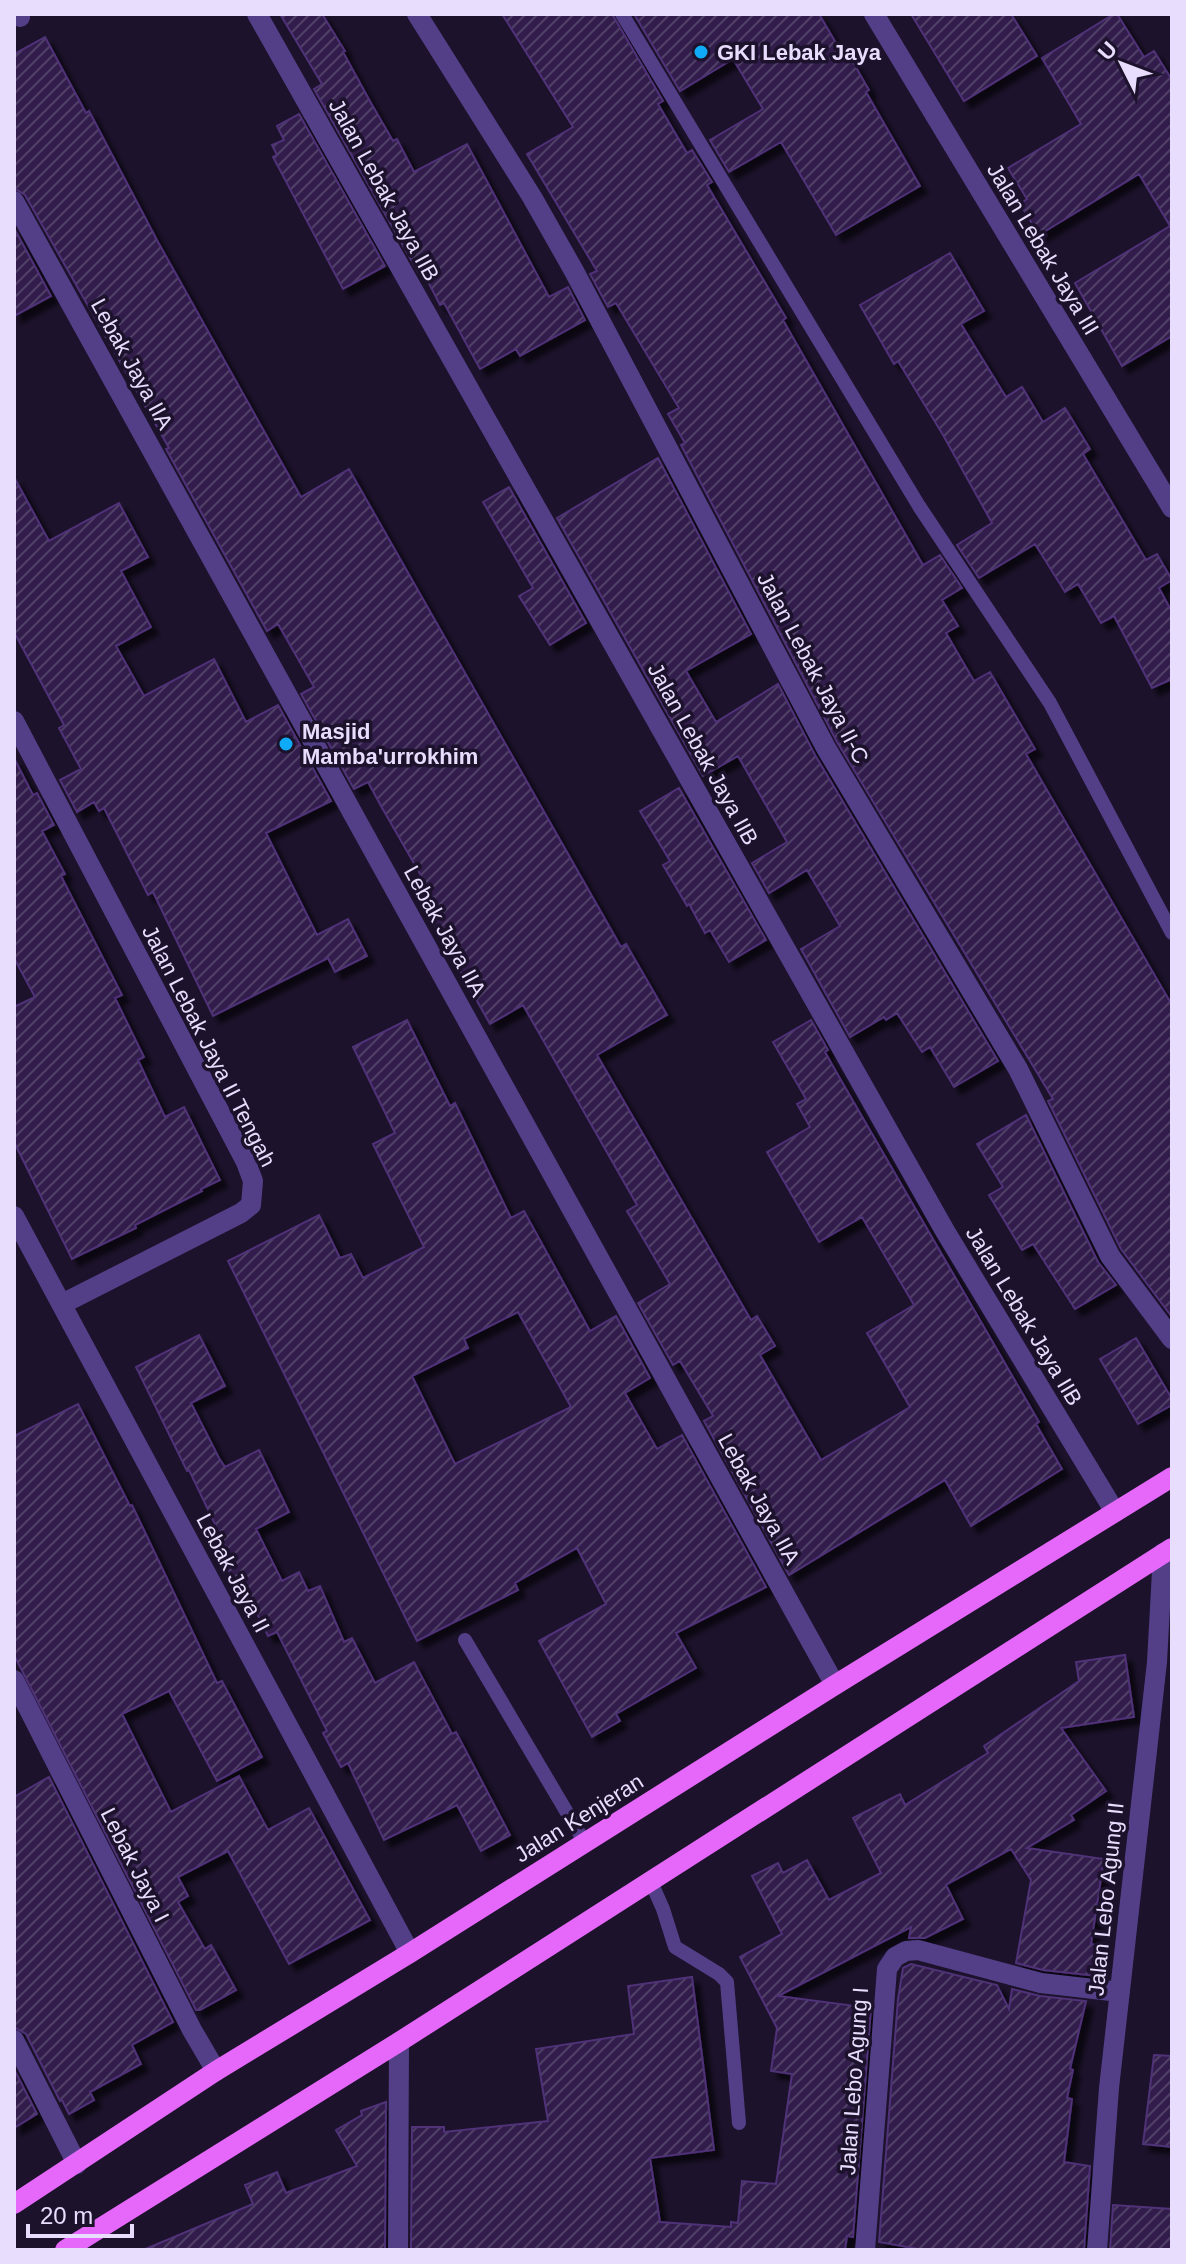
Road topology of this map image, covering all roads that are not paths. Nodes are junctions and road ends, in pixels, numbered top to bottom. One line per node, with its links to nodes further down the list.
1 (257, 14): 13 (street, Jalan Lebak Jaya IIB)
2 (417, 14): 11 (street, Jalan Lebak Jaya II-C)
3 (622, 14): 8 (lane)
4 (874, 14): 6 (street, Jalan Lebak Jaya III)
5 (14, 201): 18 (street, Lebak Jaya IIA)
6 (1172, 508)
7 (14, 721): 10 (street, Jalan Lebak Jaya II Tengah)
8 (1172, 933)
9 (14, 1216): 10 (street, Lebak Jaya II)
10 (62, 1304): 21 (street, Lebak Jaya II)
11 (1172, 1339)
12 (1172, 1477): 13 (main road, Jalan Kenjeran)
13 (1115, 1512): 18 (main road, Jalan Kenjeran)
14 (1168, 1551): 16 (street, Jalan Lebo Agung II); 20 (main road)
15 (465, 1640): 19 (lane)
16 (1164, 1662): 22 (street, Jalan Lebo Agung II)
17 (14, 1680): 25 (street, Lebak Jaya I)
18 (835, 1685): 19 (main road, Jalan Kenjeran)
19 (585, 1843): 21 (main road, Jalan Kenjeran)
20 (651, 1882): 24 (main road); 26 (lane)
21 (410, 1953): 25 (main road, Jalan Kenjeran)
22 (1120, 1992): 31 (street, Jalan Lebo Agung I); 32 (street, Jalan Lebo Agung II)
23 (14, 2040): 27 (street)
24 (399, 2042): 29 (main road); 30 (street)
25 (216, 2071): 27 (main road, Jalan Kenjeran)
26 (739, 2123)
27 (77, 2164): 28 (main road, Jalan Kenjeran)
28 (14, 2204)
29 (65, 2250)
30 (398, 2250)
31 (865, 2250)
32 (1097, 2250)

